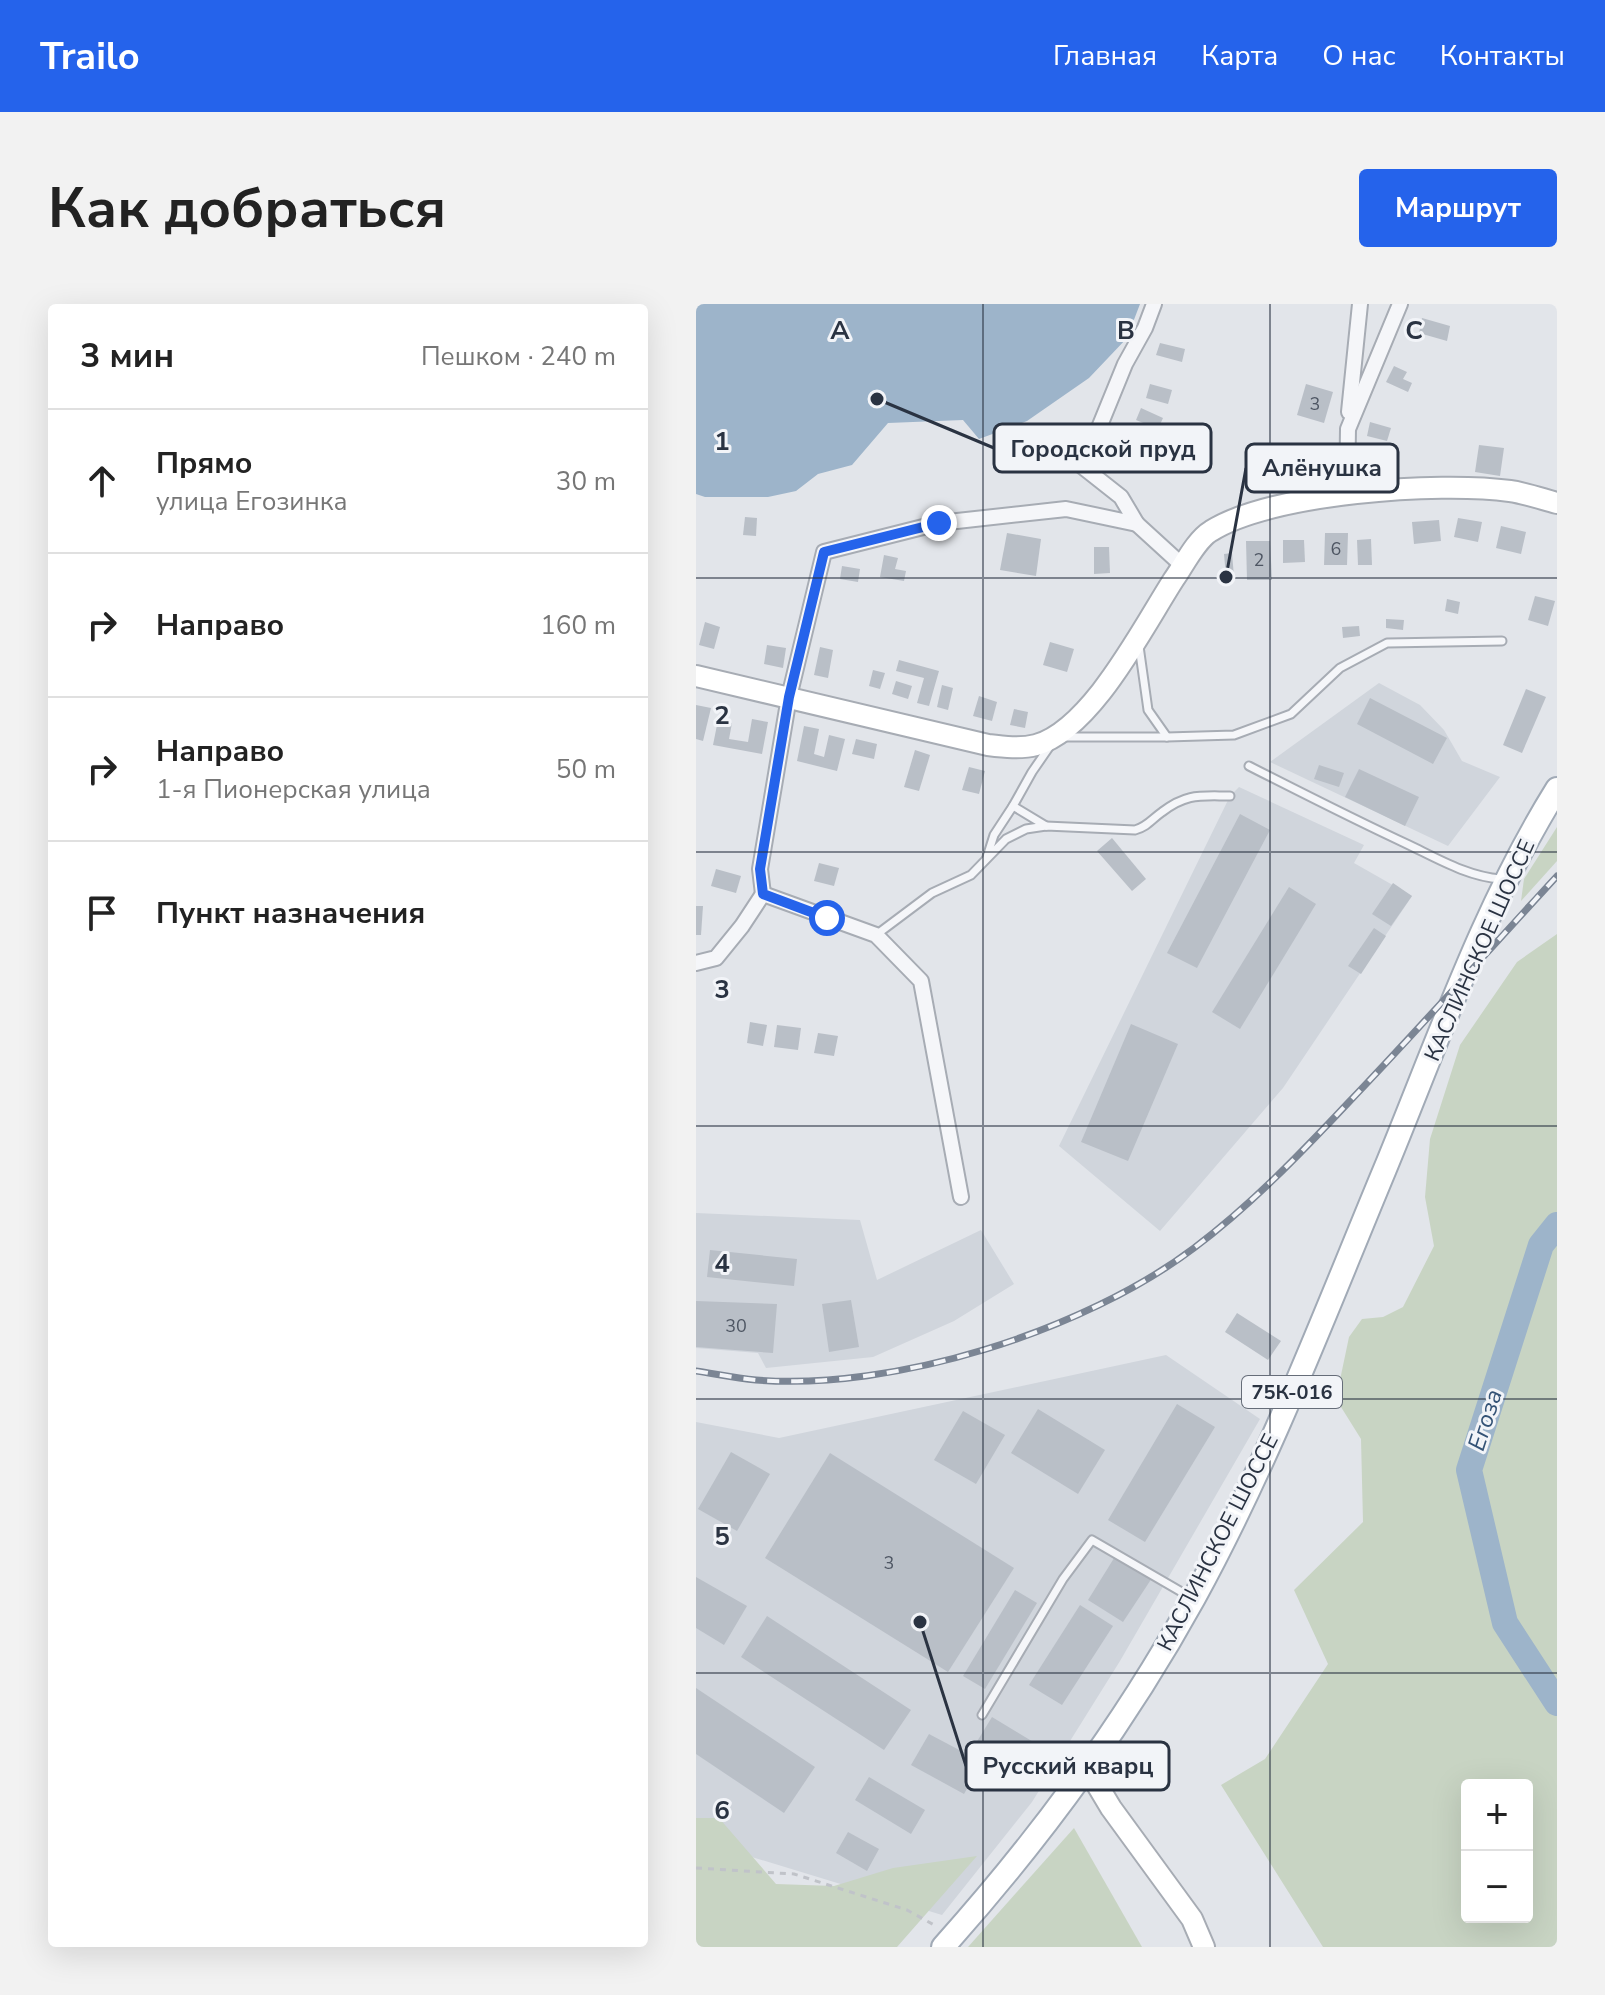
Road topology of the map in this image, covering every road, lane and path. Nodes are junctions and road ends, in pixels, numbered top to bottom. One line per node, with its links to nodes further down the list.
1 (1154, 304): 7 (street)
2 (1360, 304): 4 (street)
3 (1400, 304): 4 (street)
4 (1348, 429): 5 (street)
5 (1347, 494): 6 (street); 8 (street)
6 (1557, 503)
7 (1137, 524): 8 (street); 12 (street)
8 (1183, 566): 9 (street)
9 (1138, 635): 13 (street); 14 (lane)
10 (1502, 641): 14 (lane)
11 (696, 676): 12 (street)
12 (789, 697): 13 (street); 22 (street)
13 (1057, 736): 14 (lane); 18 (lane)
14 (1167, 737)
15 (1249, 766): 21 (lane)
16 (1557, 789): 21 (main road, КАСЛИНСКОЕ ШОССЕ / 75К-016)
17 (1230, 796): 19 (lane)
18 (1013, 806): 19 (lane); 20 (lane)
19 (1046, 826): 20 (lane)
20 (987, 859): 23 (lane)
21 (1505, 879): 26 (main road, КАСЛИНСКОЕ ШОССЕ / 75К-016)
22 (763, 894): 23 (street); 24 (street)
23 (876, 935): 25 (street)
24 (696, 963)
25 (961, 1197)
26 (1193, 1599): 27 (lane); 28 (main road, КАСЛИНСКОЕ ШОССЕ / 75К-016)
27 (982, 1715)
28 (1087, 1768): 30 (main road, КАСЛИНСКОЕ ШОССЕ / 75К-016); 31 (street)
29 (696, 1868): 30 (path)
30 (948, 1941)
31 (1204, 1947)

